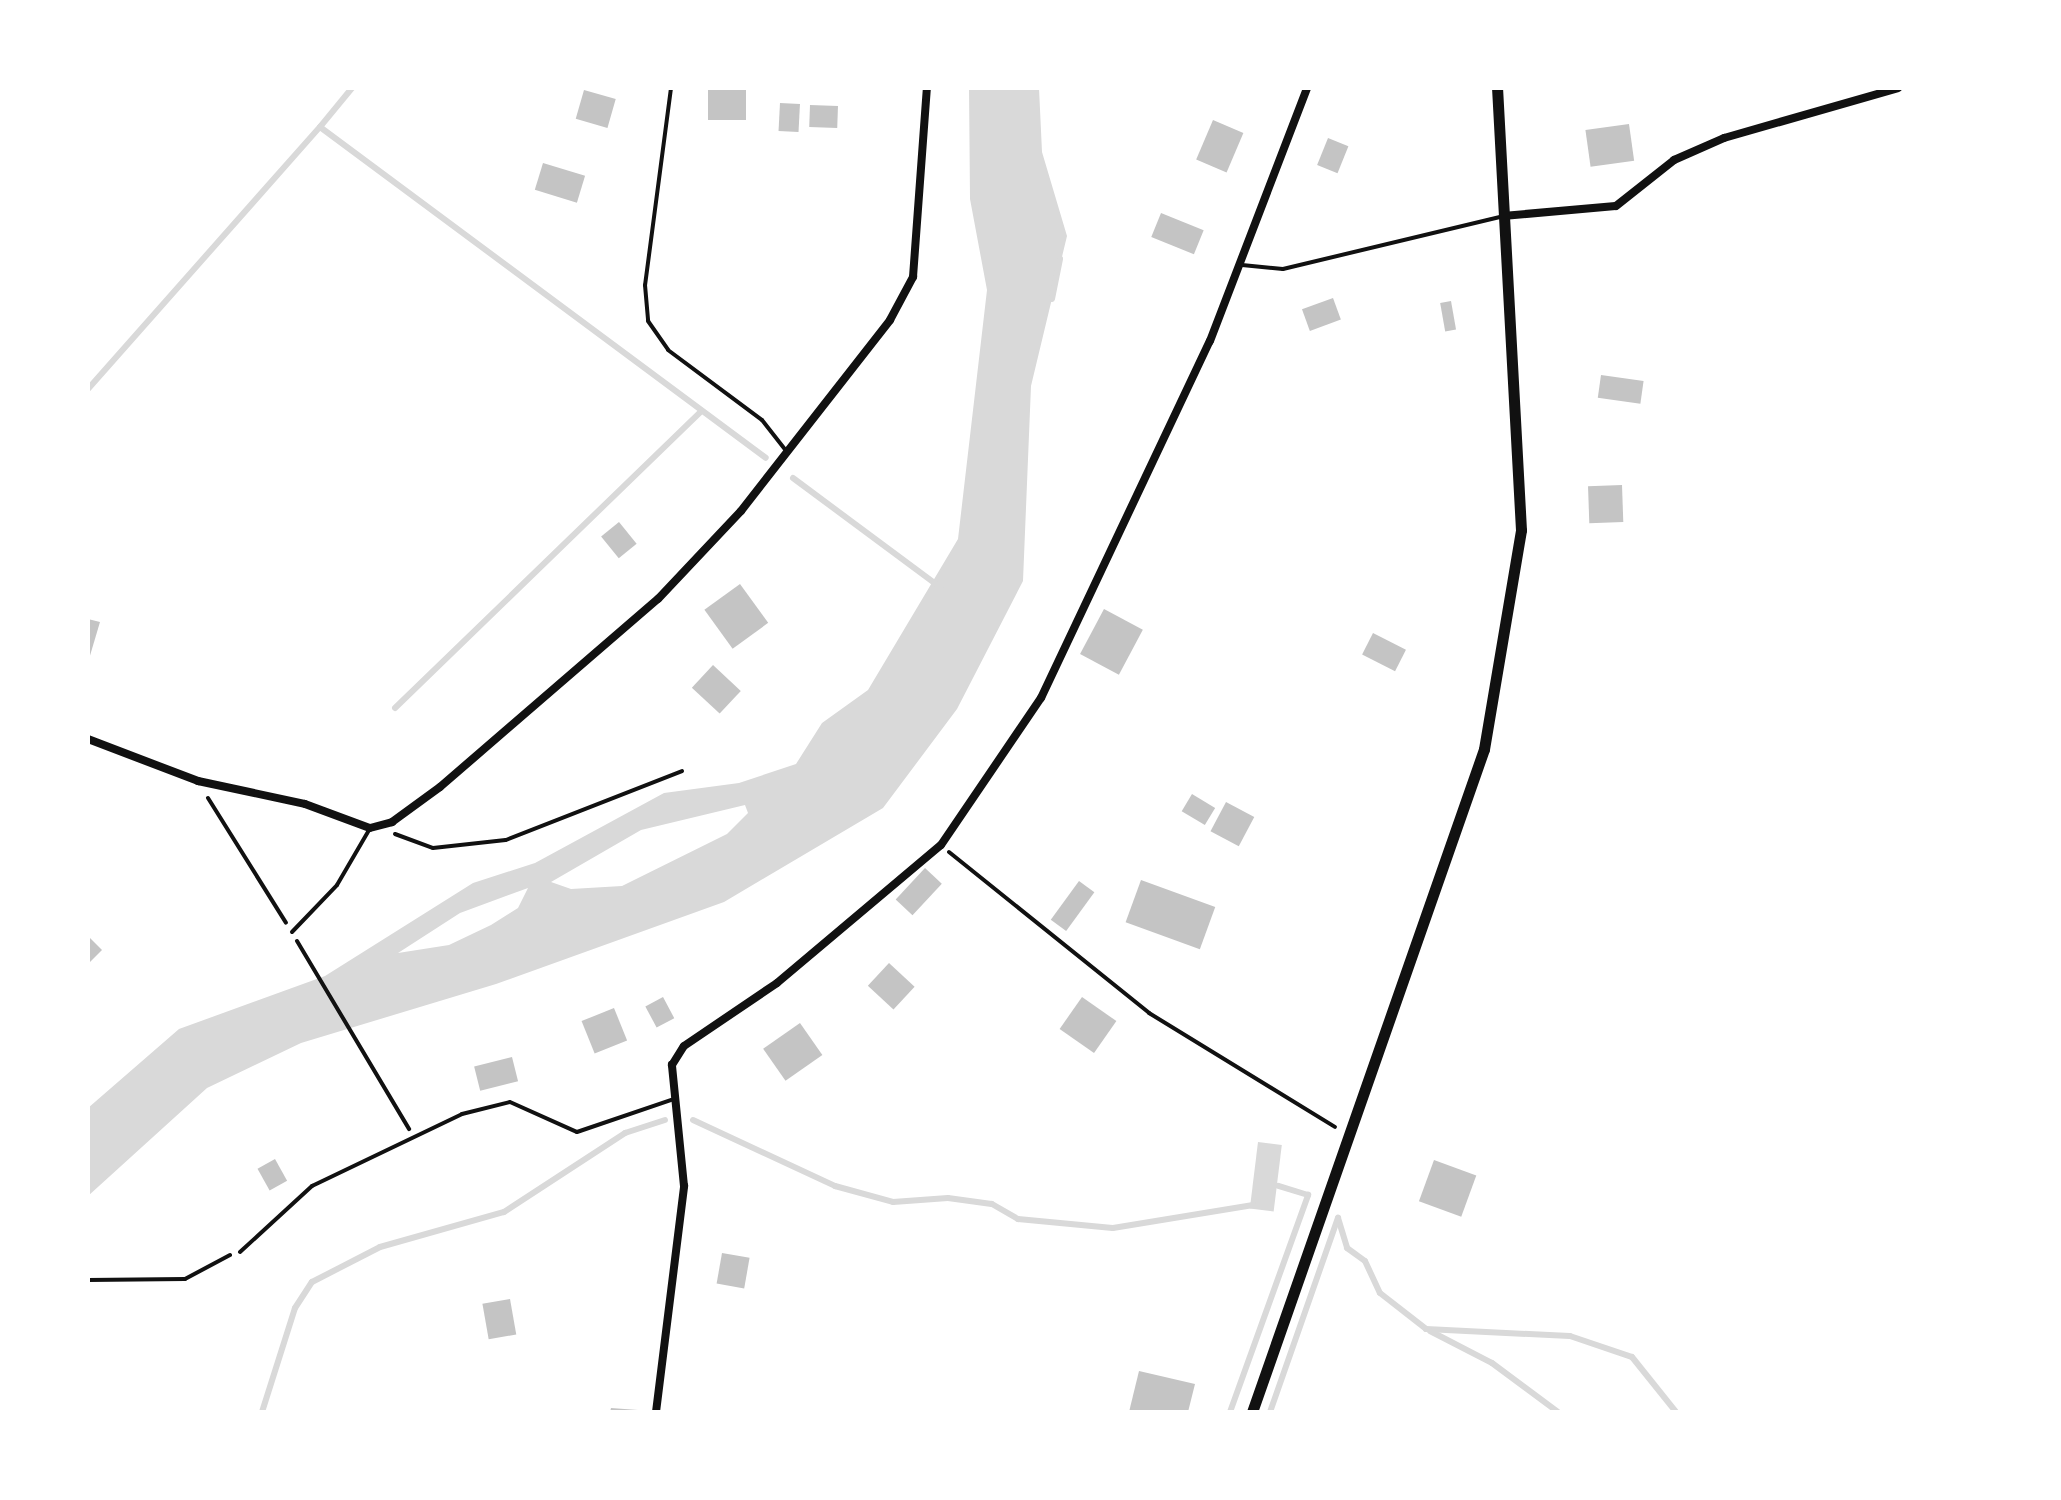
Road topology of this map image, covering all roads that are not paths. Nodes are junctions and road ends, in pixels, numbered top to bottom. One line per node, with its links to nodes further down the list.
1 (671, 88): 8 (lane)
2 (927, 88): 8 (street)
3 (1307, 88): 7 (street)
4 (1497, 88): 6 (street)
5 (1898, 88): 6 (street)
6 (1503, 216): 7 (lane); 15 (street)
7 (1242, 265): 12 (street)
8 (788, 454): 10 (street)
9 (88, 739): 10 (street)
10 (370, 828): 11 (lane)
11 (292, 932)
12 (674, 1099): 13 (lane); 14 (street)
13 (240, 1252)
14 (656, 1412)
15 (1252, 1412)

